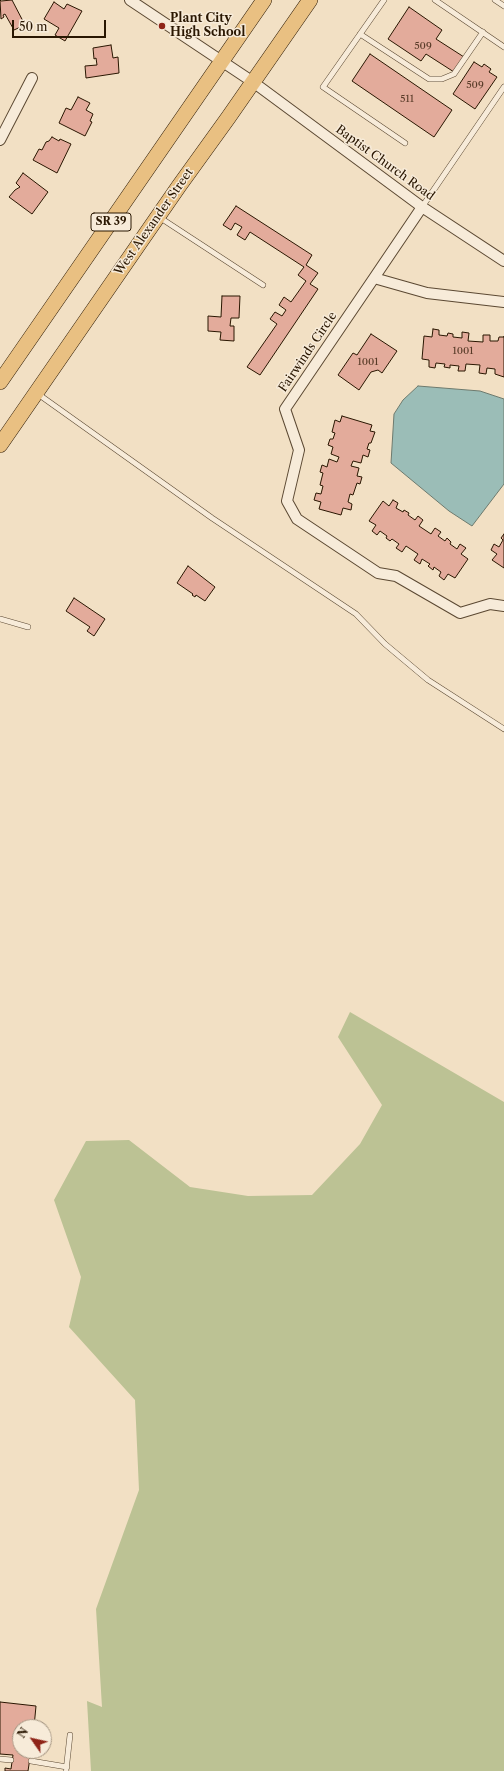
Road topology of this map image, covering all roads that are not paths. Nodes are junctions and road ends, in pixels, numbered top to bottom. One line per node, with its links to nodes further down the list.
1 (130, 0): 11 (street, Baptist Church Road)
2 (264, 0): 11 (main road, SR 39)
3 (310, 0): 13 (main road, West Alexander Street / SR 39)
4 (384, 0): 9 (lane)
5 (435, 0): 8 (lane)
6 (495, 0): 7 (lane)
7 (504, 6)
8 (483, 32): 9 (lane); 10 (lane)
9 (360, 34): 16 (lane)
10 (504, 47)
11 (222, 61): 13 (street, Baptist Church Road); 23 (main road, SR 39)
12 (32, 78): 15 (street)
13 (253, 82): 17 (street, Baptist Church Road); 18 (main road, West Alexander Street / SR 39)
14 (504, 87): 17 (lane)
15 (0, 140)
16 (405, 143)
17 (422, 207): 19 (street, Baptist Church Road); 20 (street, Fairwinds Circle)
18 (158, 216): 21 (lane); 24 (main road, West Alexander Street / SR 39)
19 (504, 261)
20 (374, 278): 22 (street); 26 (street, Fairwinds Circle)
21 (263, 285)
22 (504, 302)
23 (0, 382)
24 (37, 394): 25 (main road, West Alexander Street / SR 39); 29 (lane)
25 (0, 445)
26 (504, 606)
27 (0, 619): 28 (lane)
28 (28, 627)
29 (504, 729)
30 (70, 1735): 34 (lane)
31 (0, 1759): 32 (lane)
32 (11, 1760)
33 (31, 1761): 34 (lane)
34 (67, 1769)

